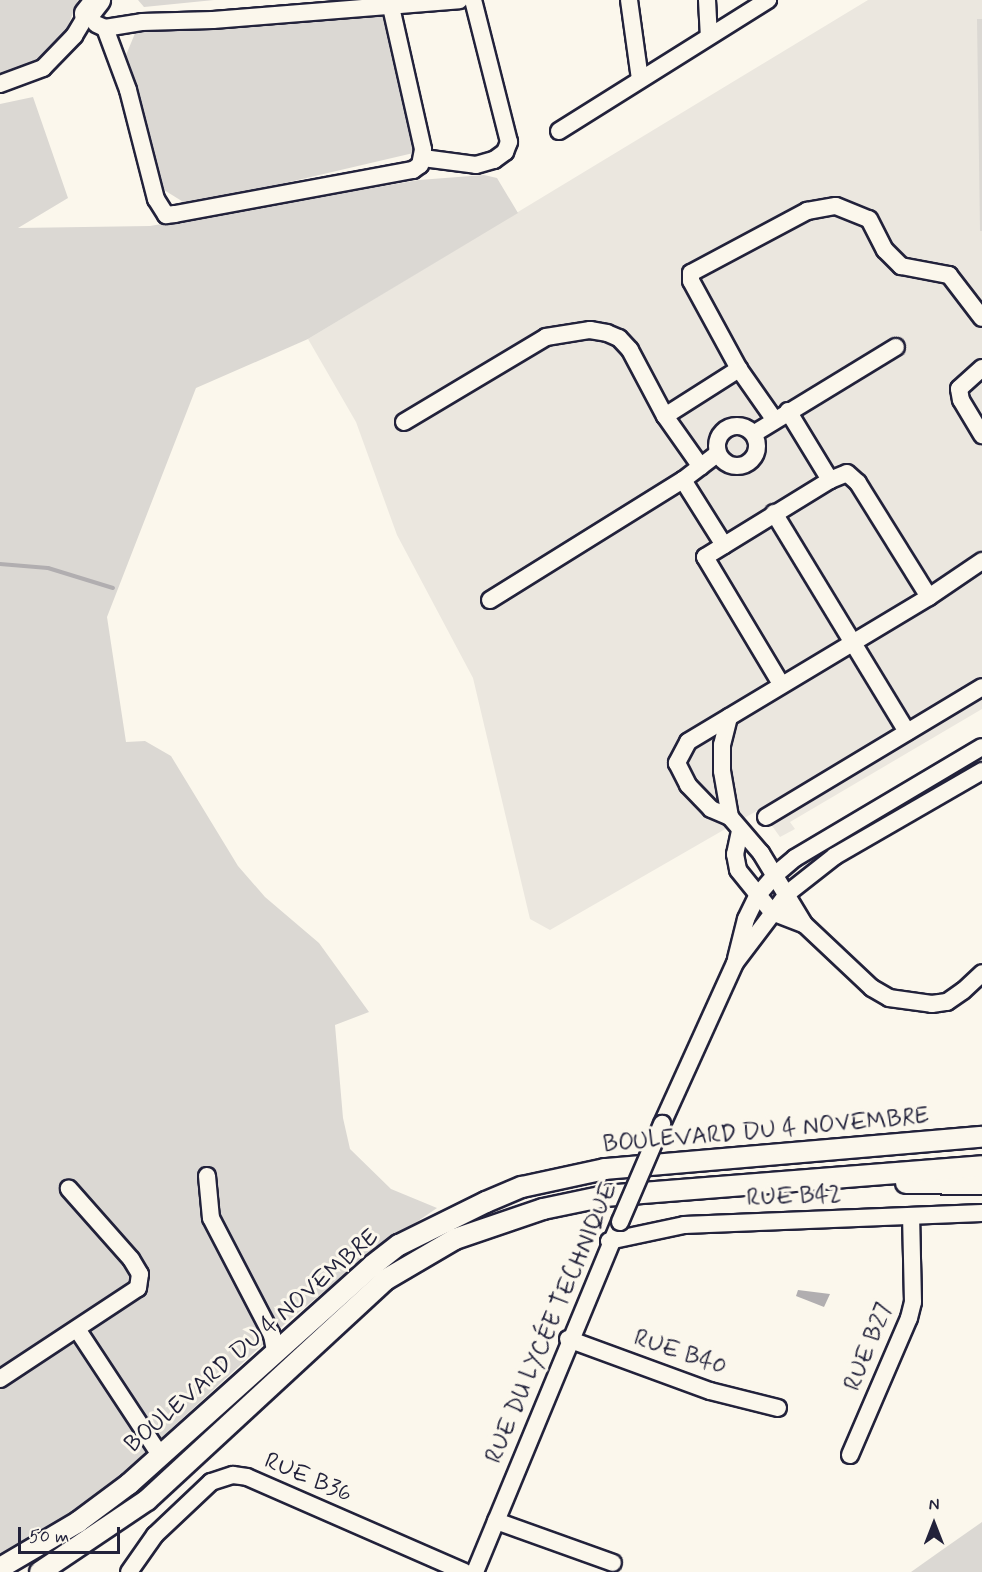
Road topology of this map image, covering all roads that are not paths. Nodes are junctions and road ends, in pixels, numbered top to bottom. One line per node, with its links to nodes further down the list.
1 (459, 0): 6 (street)
2 (473, 0): 13 (street)
3 (629, 0): 10 (street)
4 (707, 0): 9 (street)
5 (768, 0): 9 (street)
6 (435, 2): 7 (street)
7 (391, 8): 8 (street); 13 (street)
8 (93, 12): 11 (street); 13 (street)
9 (709, 35): 10 (street)
10 (640, 79): 12 (street)
11 (0, 84)
12 (559, 131)
13 (423, 158)
14 (982, 318): 17 (street)
15 (896, 347): 18 (street)
16 (982, 368): 22 (street)
17 (739, 369): 18 (street); 19 (street)
18 (781, 415): 21 (street); 26 (street)
19 (665, 416): 20 (street); 24 (street)
20 (404, 422)
21 (755, 433): 23 (street); 23 (street)
22 (982, 435)
23 (717, 454): 24 (street)
24 (700, 467): 25 (street)
25 (683, 480): 28 (street); 31 (street)
26 (830, 480): 27 (street); 30 (street)
27 (774, 513): 28 (street); 32 (street)
28 (724, 545): 33 (street)
29 (982, 561): 30 (street)
30 (929, 597): 32 (street)
31 (490, 600)
32 (854, 641): 33 (street); 36 (street)
33 (781, 684): 35 (street)
34 (982, 687): 36 (street)
35 (729, 717): 39 (street); 39 (street)
36 (907, 732): 40 (street)
37 (982, 747): 42 (street)
38 (982, 771): 43 (street)
39 (730, 817): 41 (street)
40 (766, 817)
41 (740, 831): 42 (street); 44 (street)
42 (776, 874): 43 (street); 44 (street)
43 (788, 893): 45 (street); 46 (street)
44 (757, 896): 45 (street); 47 (street)
45 (772, 912): 46 (street); 47 (street)
46 (804, 924): 48 (street)
47 (735, 963): 59 (street, RUE DU LYCÉE TECHNIQUE, bridge)
48 (982, 973)
49 (982, 1137): 50 (main road, BOULEVARD DU 4 NOVEMBRE)
50 (954, 1140): 52 (main road); 62 (main road, BOULEVARD DU 4 NOVEMBRE)
51 (982, 1166): 52 (main road, BOULEVARD DU 4 NOVEMBRE)
52 (956, 1167): 54 (main road, BOULEVARD DU 4 NOVEMBRE)
53 (207, 1176): 62 (street)
54 (790, 1181): 55 (main road); 70 (main road, BOULEVARD DU 4 NOVEMBRE)
55 (982, 1184)
56 (69, 1189): 60 (street)
57 (982, 1213): 58 (street, RUE B42)
58 (911, 1217): 59 (street, RUE B42); 66 (street, RUE B27)
59 (609, 1241): 61 (street, RUE DU LYCÉE TECHNIQUE)
60 (77, 1329): 63 (street); 65 (street)
61 (568, 1339): 64 (street, RUE B40); 67 (street, RUE DU LYCÉE TECHNIQUE)
62 (275, 1351): 65 (main road, BOULEVARD DU 4 NOVEMBRE)
63 (0, 1379)
64 (778, 1408)
65 (160, 1455): 69 (main road, BOULEVARD DU 4 NOVEMBRE)
66 (850, 1455)
67 (496, 1521): 68 (street); 73 (street, RUE DU LYCÉE TECHNIQUE)
68 (613, 1563)
69 (0, 1568)
70 (40, 1572)
71 (129, 1572): 72 (street, RUE B36)
72 (464, 1572)
73 (475, 1572)

